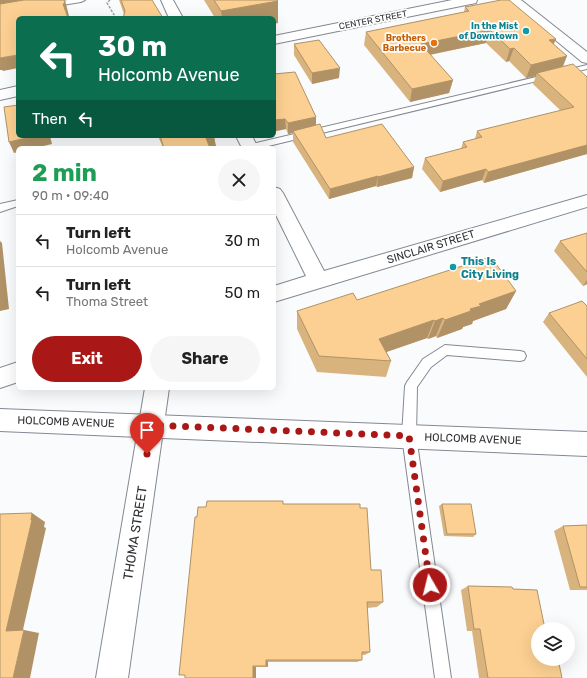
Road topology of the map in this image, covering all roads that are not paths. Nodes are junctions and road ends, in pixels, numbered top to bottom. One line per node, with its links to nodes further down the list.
1 (81, 0): 5 (lane)
2 (167, 0): 6 (street)
3 (471, 0): 7 (street, CENTER STREET)
4 (513, 0): 8 (street)
5 (40, 7)
6 (175, 16)
7 (276, 40)
8 (587, 59)
9 (587, 66): 12 (lane)
10 (16, 91): 11 (street)
11 (0, 95)
12 (248, 145)
13 (276, 197): 17 (street)
14 (587, 201): 17 (street, SINCLAIR STREET)
15 (16, 204): 16 (lane)
16 (0, 208)
17 (319, 281): 18 (street, SINCLAIR STREET)
18 (276, 293)
19 (520, 356): 25 (lane)
20 (16, 373): 21 (street)
21 (0, 378)
22 (157, 390): 24 (street, THOMA STREET)
23 (0, 420): 24 (street, HOLCOMB AVENUE)
24 (152, 425): 25 (street, HOLCOMB AVENUE); 27 (street, THOMA STREET)
25 (409, 436): 26 (street, HOLCOMB AVENUE); 28 (lane)
26 (587, 444)
27 (112, 678)
28 (443, 678)

